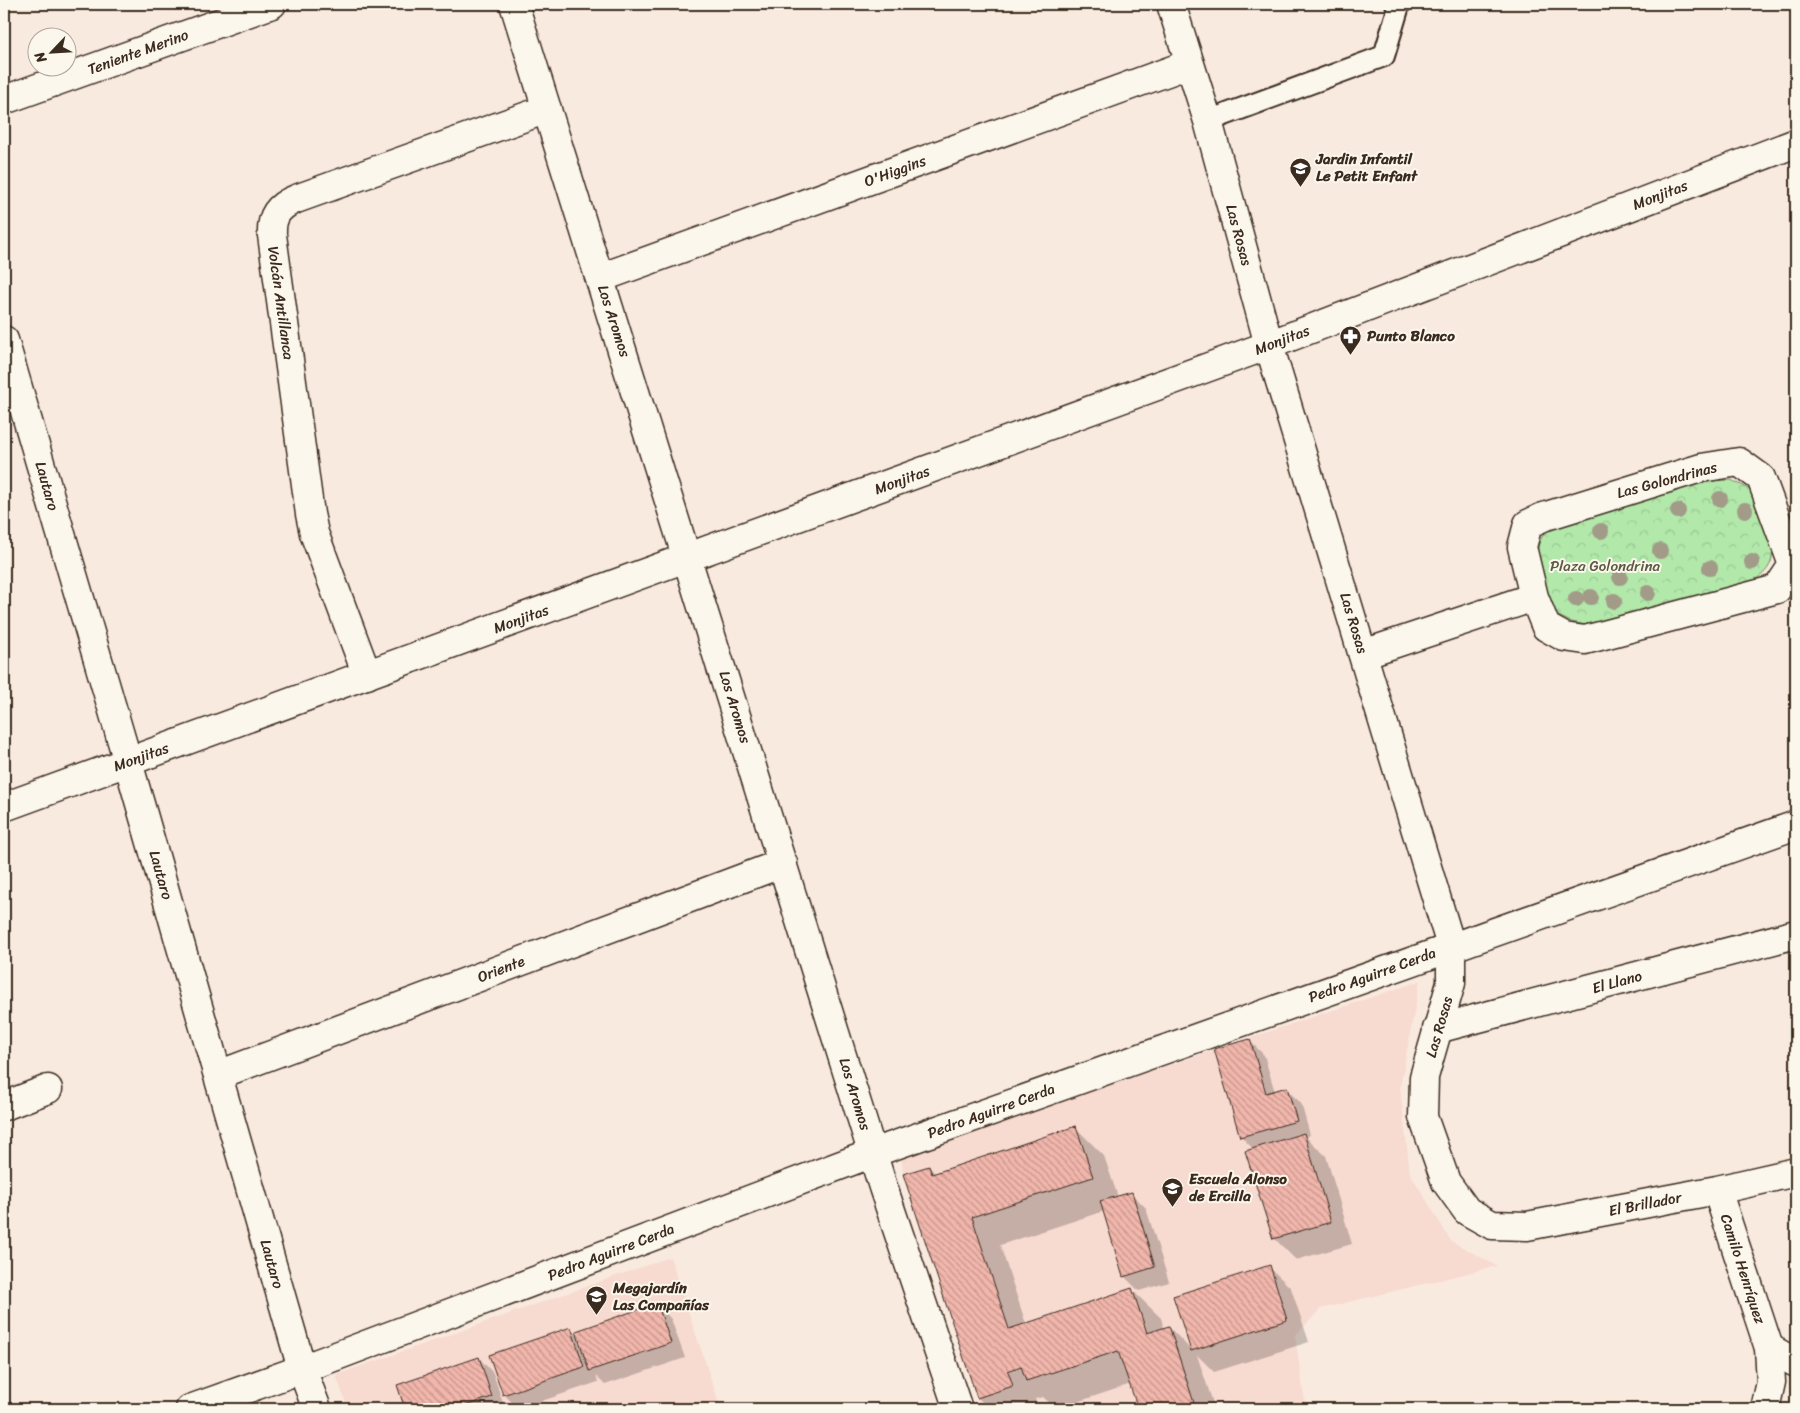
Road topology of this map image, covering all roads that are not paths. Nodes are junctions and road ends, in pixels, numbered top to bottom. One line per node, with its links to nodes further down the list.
1 (272, 4): 6 (street, Teniente Merino)
2 (514, 4): 7 (street, Los Aromos)
3 (1171, 4): 5 (street, Las Rosas)
4 (1396, 4): 8 (lane)
5 (1189, 64): 8 (street, Las Rosas); 10 (street, O'Higgins)
6 (4, 100)
7 (547, 109): 10 (street, Los Aromos); 17 (street, Volcán Antillanca)
8 (1208, 121): 12 (street, Las Rosas)
9 (1796, 143): 12 (street, Monjitas)
10 (600, 278): 13 (street, Los Aromos)
11 (4, 340): 18 (street, Lautaro)
12 (1269, 345): 13 (street, Monjitas); 16 (street, Las Rosas)
13 (689, 558): 17 (street, Monjitas); 21 (street, Los Aromos)
14 (1787, 586): 15 (street, Las Golondrinas); 15 (street, Las Golondrinas)
15 (1534, 597): 16 (street)
16 (1363, 654): 23 (street, Las Rosas)
17 (367, 675): 18 (street, Monjitas)
18 (128, 762): 19 (street, Monjitas); 25 (street, Lautaro)
19 (4, 807)
20 (1796, 825): 23 (street, Pedro Aguirre Cerda)
21 (783, 863): 25 (street, Oriente); 28 (street, Los Aromos)
22 (1796, 934): 24 (street, El Llano)
23 (1451, 946): 24 (street, Las Rosas); 28 (street, Pedro Aguirre Cerda)
24 (1437, 1029): 31 (street, Las Rosas)
25 (218, 1076): 34 (street, Lautaro)
26 (48, 1088): 27 (street)
27 (4, 1106)
28 (873, 1153): 34 (street, Pedro Aguirre Cerda); 37 (street, Los Aromos)
29 (1796, 1172): 30 (street, El Brillador)
30 (1717, 1190): 31 (street, El Brillador); 32 (street, Camilo Henríquez)
31 (1492, 1225)
32 (1769, 1348): 33 (street); 38 (street, Camilo Henríquez)
33 (1796, 1363)
34 (302, 1369): 35 (street, Pedro Aguirre Cerda); 36 (street, Lautaro)
35 (190, 1409)
36 (317, 1409)
37 (958, 1409)
38 (1765, 1409)

